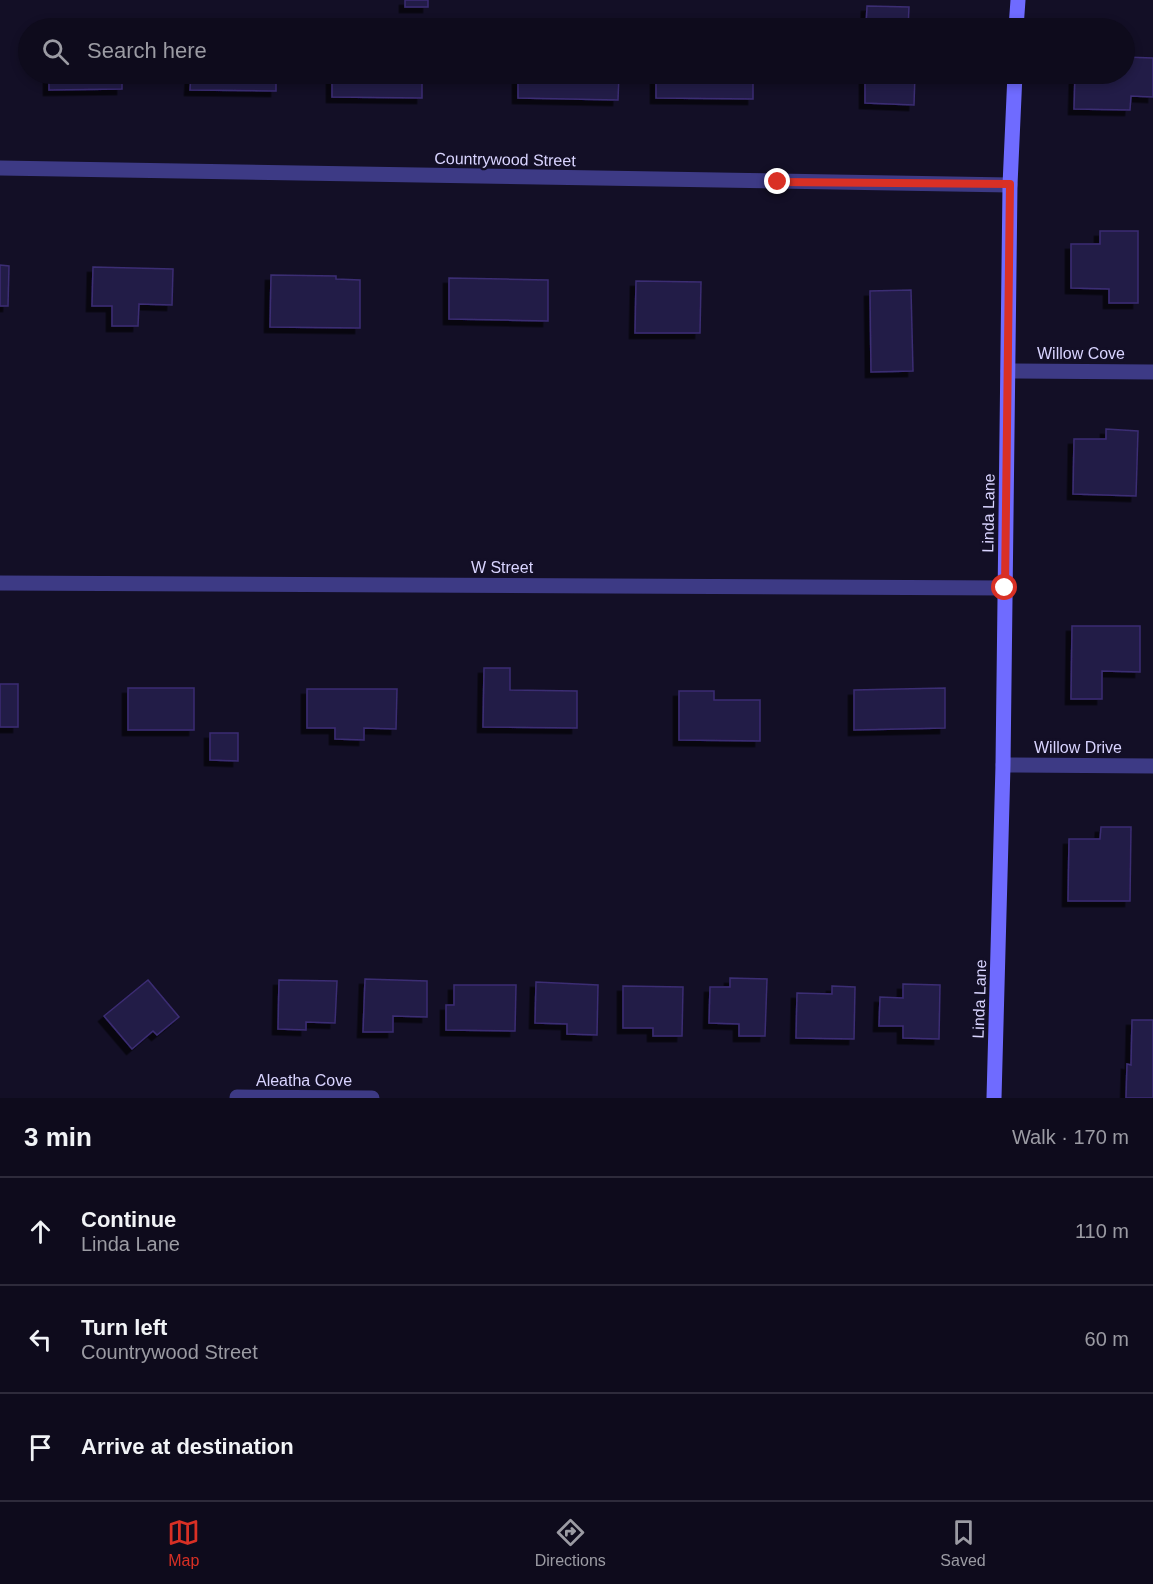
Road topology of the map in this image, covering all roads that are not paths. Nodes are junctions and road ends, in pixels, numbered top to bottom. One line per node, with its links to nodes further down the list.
1 (1018, 0): 2 (street)
2 (1017, 18)
3 (1015, 84): 5 (street, Linda Lane)
4 (0, 168): 5 (street, Countrywood Street)
5 (1010, 184): 6 (street, Linda Lane)
6 (1008, 371): 7 (street, Willow Cove); 9 (street, Linda Lane)
7 (1153, 372)
8 (0, 583): 9 (street, W Street)
9 (1005, 588): 10 (street, Linda Lane)
10 (1003, 765): 11 (street, Willow Drive); 14 (street, Linda Lane)
11 (1153, 766)
12 (237, 1097): 13 (street, Aleatha Cove)
13 (372, 1098)
14 (994, 1098)

